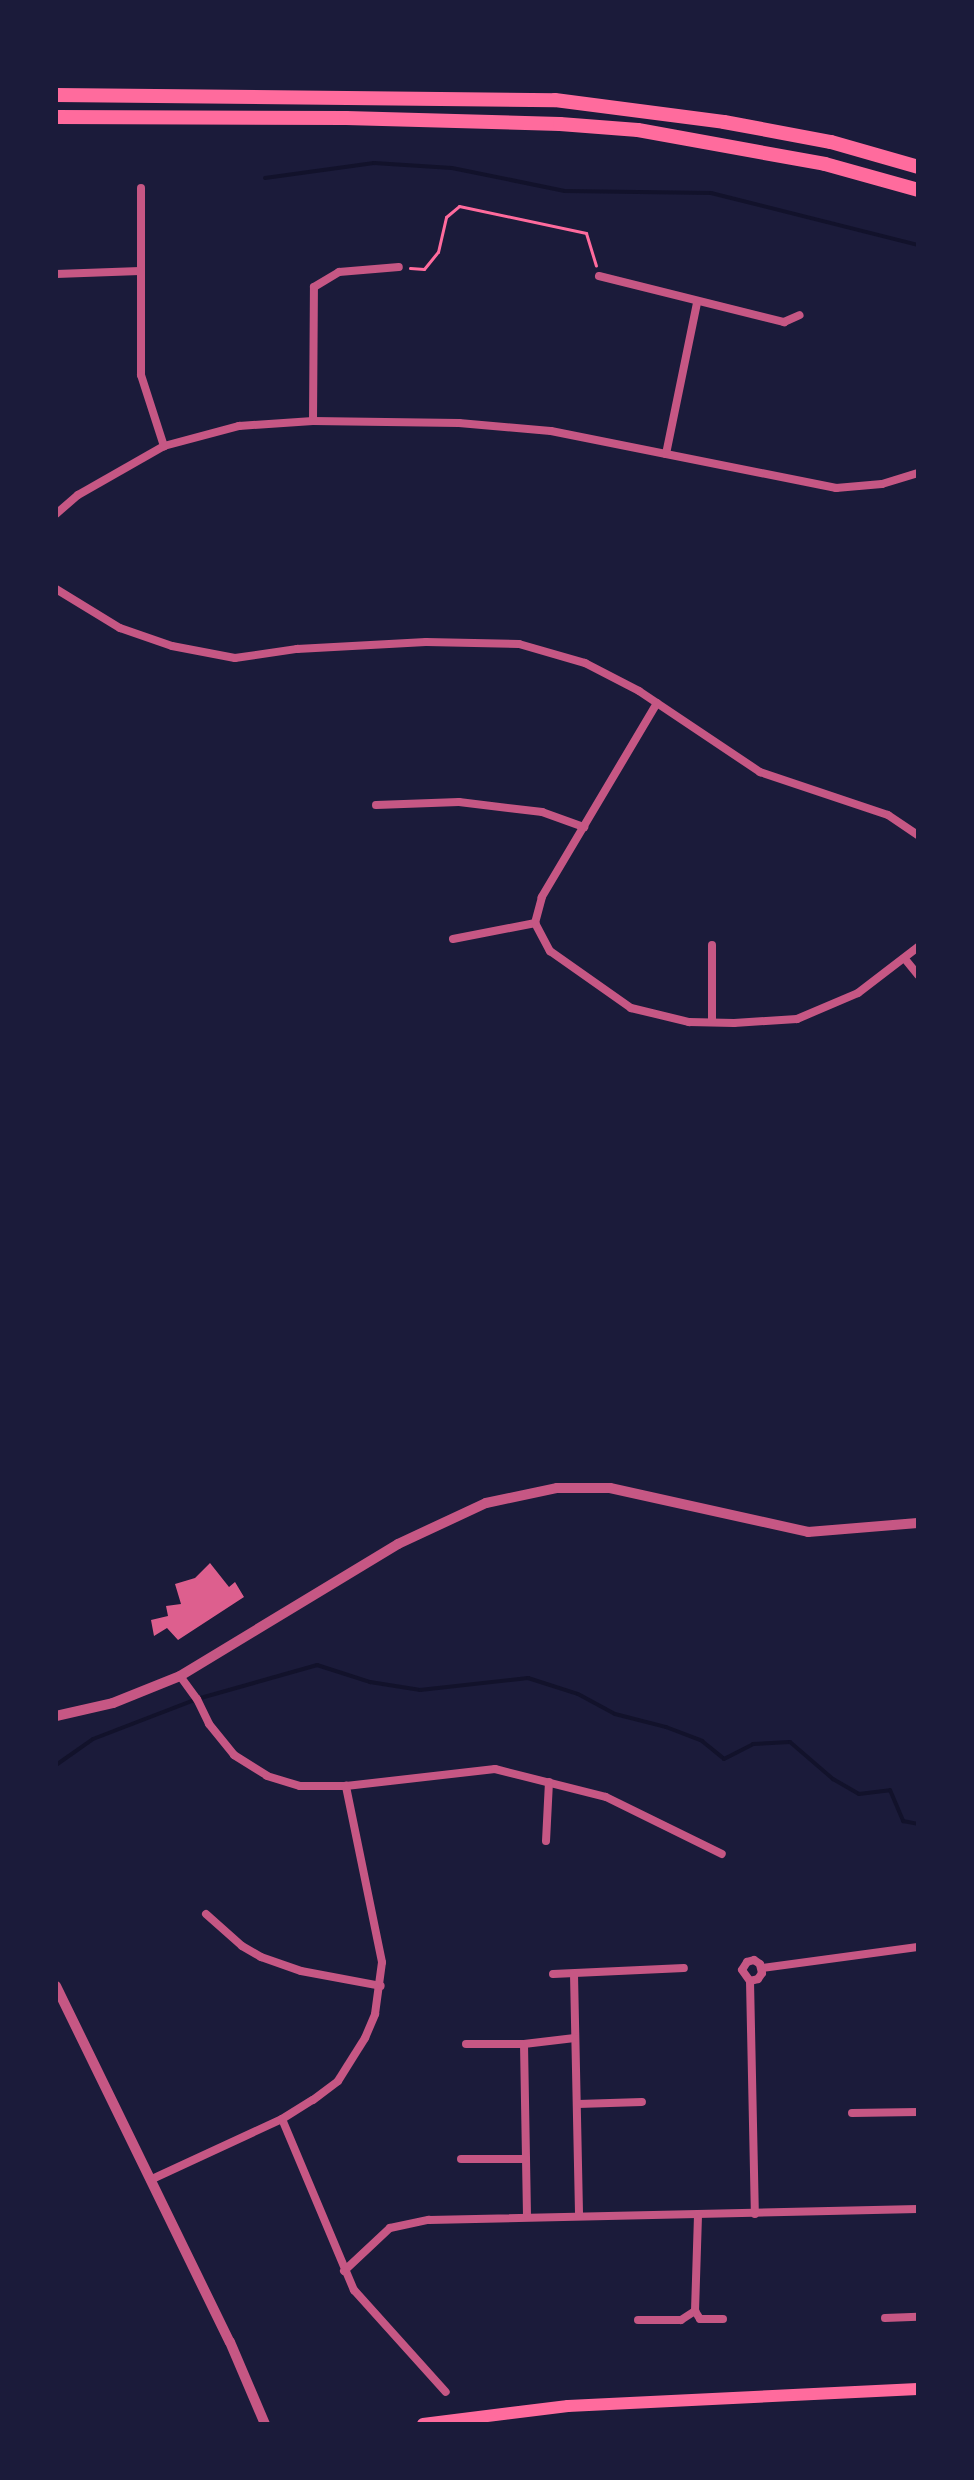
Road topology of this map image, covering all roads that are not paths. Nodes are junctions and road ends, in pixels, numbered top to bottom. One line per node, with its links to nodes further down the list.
1 (56, 95): 3 (main road)
2 (56, 117): 5 (main road)
3 (918, 167)
4 (141, 188): 7 (street)
5 (918, 190)
6 (399, 267): 12 (street)
7 (140, 271): 8 (street); 13 (street)
8 (56, 274)
9 (599, 276): 10 (street)
10 (697, 303): 11 (street); 14 (street)
11 (800, 315)
12 (313, 421): 13 (street); 14 (street)
13 (164, 446): 16 (street)
14 (666, 454): 15 (street)
15 (918, 473)
16 (56, 514)
17 (56, 589): 18 (street)
18 (657, 703): 20 (street); 21 (street)
19 (376, 805): 20 (street)
20 (584, 827): 22 (street)
21 (918, 835)
22 (535, 923): 23 (street); 28 (street)
23 (453, 939)
24 (712, 945): 28 (street)
25 (918, 947): 26 (street)
26 (905, 959): 27 (street); 28 (street)
27 (918, 975)
28 (712, 1022)
29 (918, 1523): 30 (street)
30 (180, 1676): 31 (street); 33 (street)
31 (56, 1716)
32 (549, 1782): 33 (street); 34 (street); 35 (street)
33 (346, 1786): 44 (street)
34 (546, 1841)
35 (722, 1854)
36 (206, 1914): 44 (street)
37 (918, 1947): 39 (street)
38 (684, 1968): 41 (street)
39 (762, 1968): 42 (street); 42 (street)
40 (553, 1974): 41 (street)
41 (574, 1974): 45 (street)
42 (750, 1981): 58 (street)
43 (56, 1986): 55 (street)
44 (381, 1986): 52 (street)
45 (575, 2038): 47 (street); 49 (street)
46 (466, 2044): 47 (street)
47 (524, 2044): 54 (street)
48 (642, 2102): 49 (street)
49 (578, 2104): 59 (street)
50 (918, 2112): 51 (street)
51 (852, 2113)
52 (282, 2119): 55 (street); 61 (street)
53 (461, 2159): 54 (street)
54 (526, 2159): 60 (street)
55 (150, 2180): 70 (street)
56 (918, 2209): 58 (street)
57 (698, 2214): 58 (street); 59 (street); 62 (street)
58 (755, 2214)
59 (579, 2215): 60 (street)
60 (527, 2216): 61 (street)
61 (344, 2271): 68 (street)
62 (695, 2311): 65 (street); 66 (street)
63 (918, 2317): 64 (street)
64 (885, 2318)
65 (723, 2319)
66 (638, 2320)
67 (918, 2389): 69 (main road)
68 (446, 2392)
69 (454, 2422): 71 (main road)
70 (265, 2424)
71 (423, 2424)

